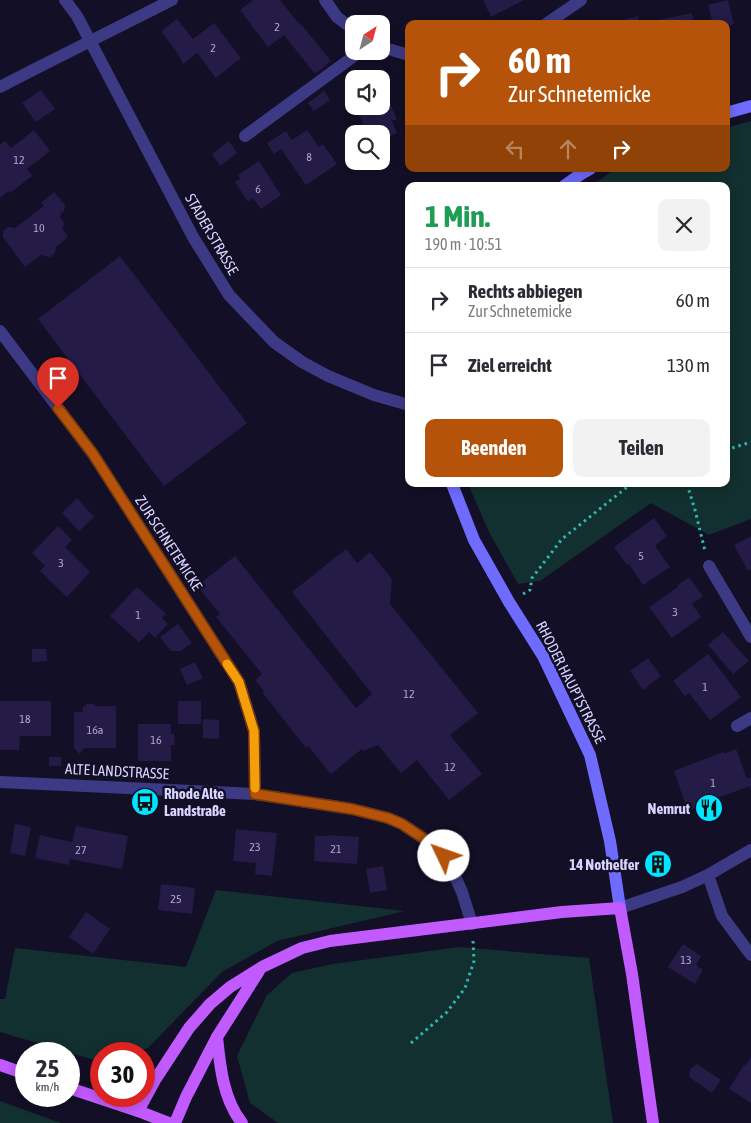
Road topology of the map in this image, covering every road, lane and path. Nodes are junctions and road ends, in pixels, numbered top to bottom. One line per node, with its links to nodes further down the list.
1 (65, 0): 17 (street, STADER STRASSE)
2 (172, 0): 10 (street, bridge)
3 (325, 0): 6 (street)
4 (581, 0): 5 (street)
5 (552, 20)
6 (345, 24)
7 (390, 50): 8 (street)
8 (405, 54)
9 (349, 60): 13 (street)
10 (0, 86)
11 (751, 106): 12 (main road)
12 (730, 112)
13 (245, 136)
14 (585, 172): 15 (main road)
15 (570, 182)
16 (0, 331): 29 (street, ZUR SCHNETEMICKE)
17 (405, 404)
18 (751, 442): 19 (path)
19 (730, 449)
20 (453, 487): 24 (main road, RHODER HAUPTSTRASSE)
21 (627, 487): 24 (path)
22 (688, 487): 23 (path)
23 (709, 566): 25 (street)
24 (509, 602): 32 (main road, RHODER HAUPTSTRASSE)
25 (751, 637)
26 (751, 718): 27 (street)
27 (737, 726)
28 (0, 782): 29 (street, ALTE LANDSTRASSE)
29 (255, 794): 33 (street, ALTE LANDSTRASSE)
30 (751, 850): 31 (street)
31 (708, 875): 32 (street); 34 (street)
32 (620, 908): 33 (main road); 45 (main road)
33 (472, 924): 35 (main road); 37 (path)
34 (751, 955)
35 (262, 967): 36 (main road); 41 (main road)
36 (217, 1037): 43 (main road); 44 (main road)
37 (410, 1043)
38 (0, 1065): 39 (main road)
39 (15, 1070)
40 (80, 1092): 41 (main road)
41 (138, 1111): 42 (main road)
42 (169, 1123)
43 (175, 1123)
44 (242, 1123)
45 (653, 1123)

